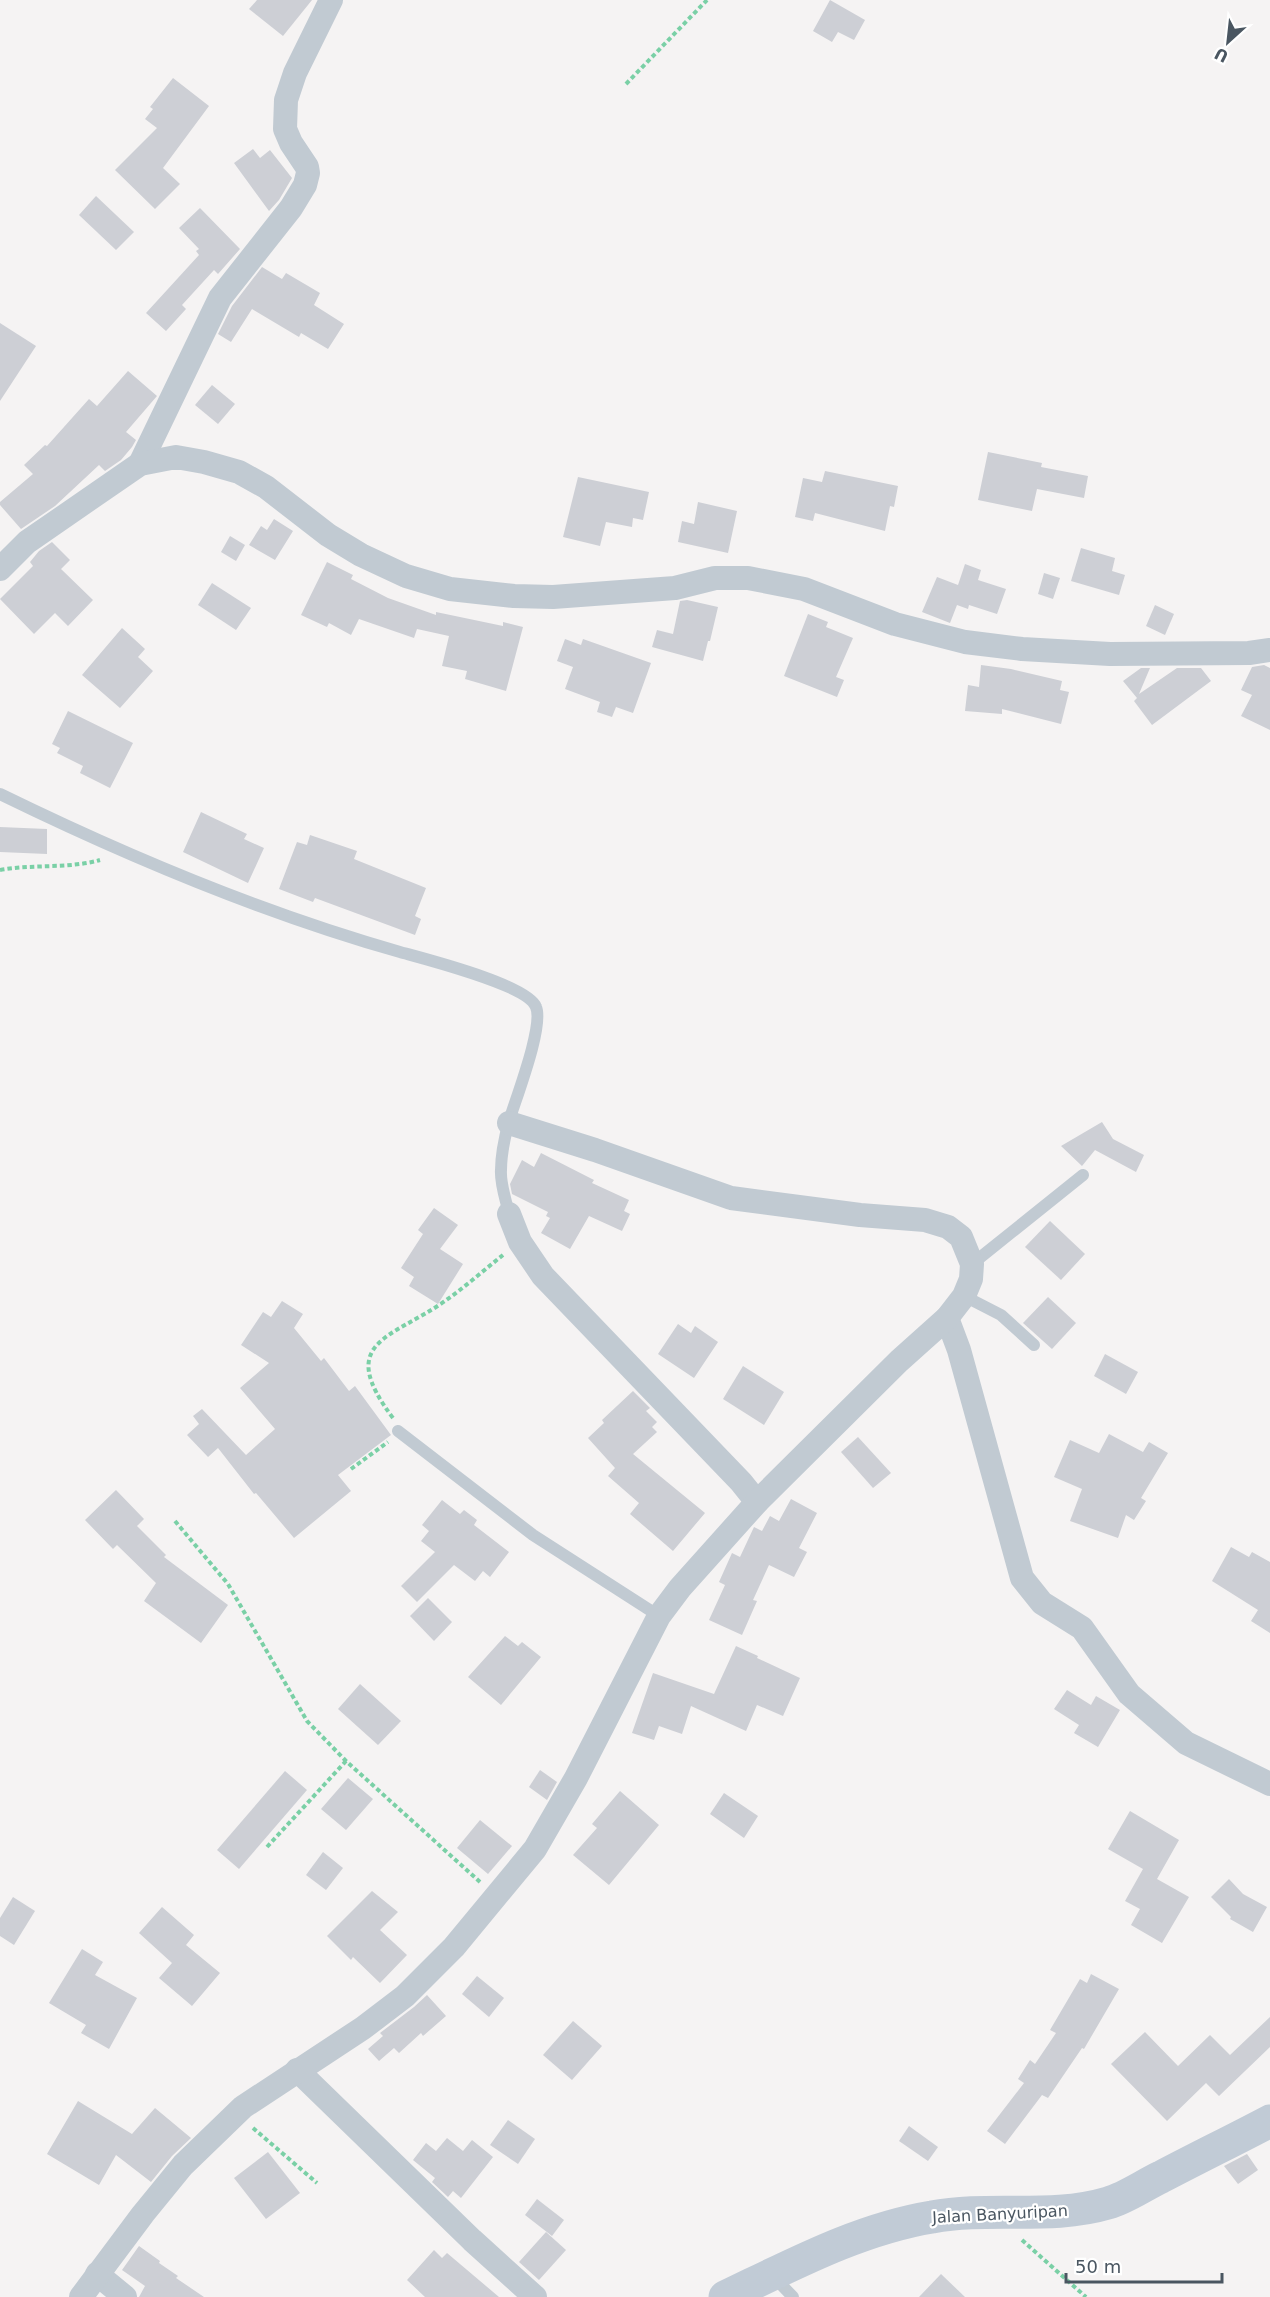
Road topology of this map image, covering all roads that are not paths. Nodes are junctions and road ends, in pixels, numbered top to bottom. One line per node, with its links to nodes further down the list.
1 (331, 0): 2 (street)
2 (140, 464): 3 (street); 4 (street)
3 (0, 569)
4 (1270, 650)
5 (0, 794): 6 (lane)
6 (509, 1123): 8 (lane); 9 (street)
7 (1083, 1175): 9 (lane)
8 (508, 1214): 14 (street)
9 (972, 1264): 10 (street)
10 (964, 1296): 11 (street); 12 (lane)
11 (947, 1318): 14 (street); 16 (street)
12 (1034, 1345)
13 (398, 1431): 15 (lane)
14 (757, 1502): 15 (street)
15 (659, 1616): 17 (street)
16 (1270, 1784)
17 (297, 2070): 19 (street); 23 (street)
18 (1270, 2121): 20 (street, Jalan Banyuripan)
19 (97, 2274): 21 (street); 22 (street)
20 (782, 2286): 24 (street, Jalan Banyuripan)
21 (81, 2297)
22 (125, 2297)
23 (535, 2297)
24 (725, 2297)

